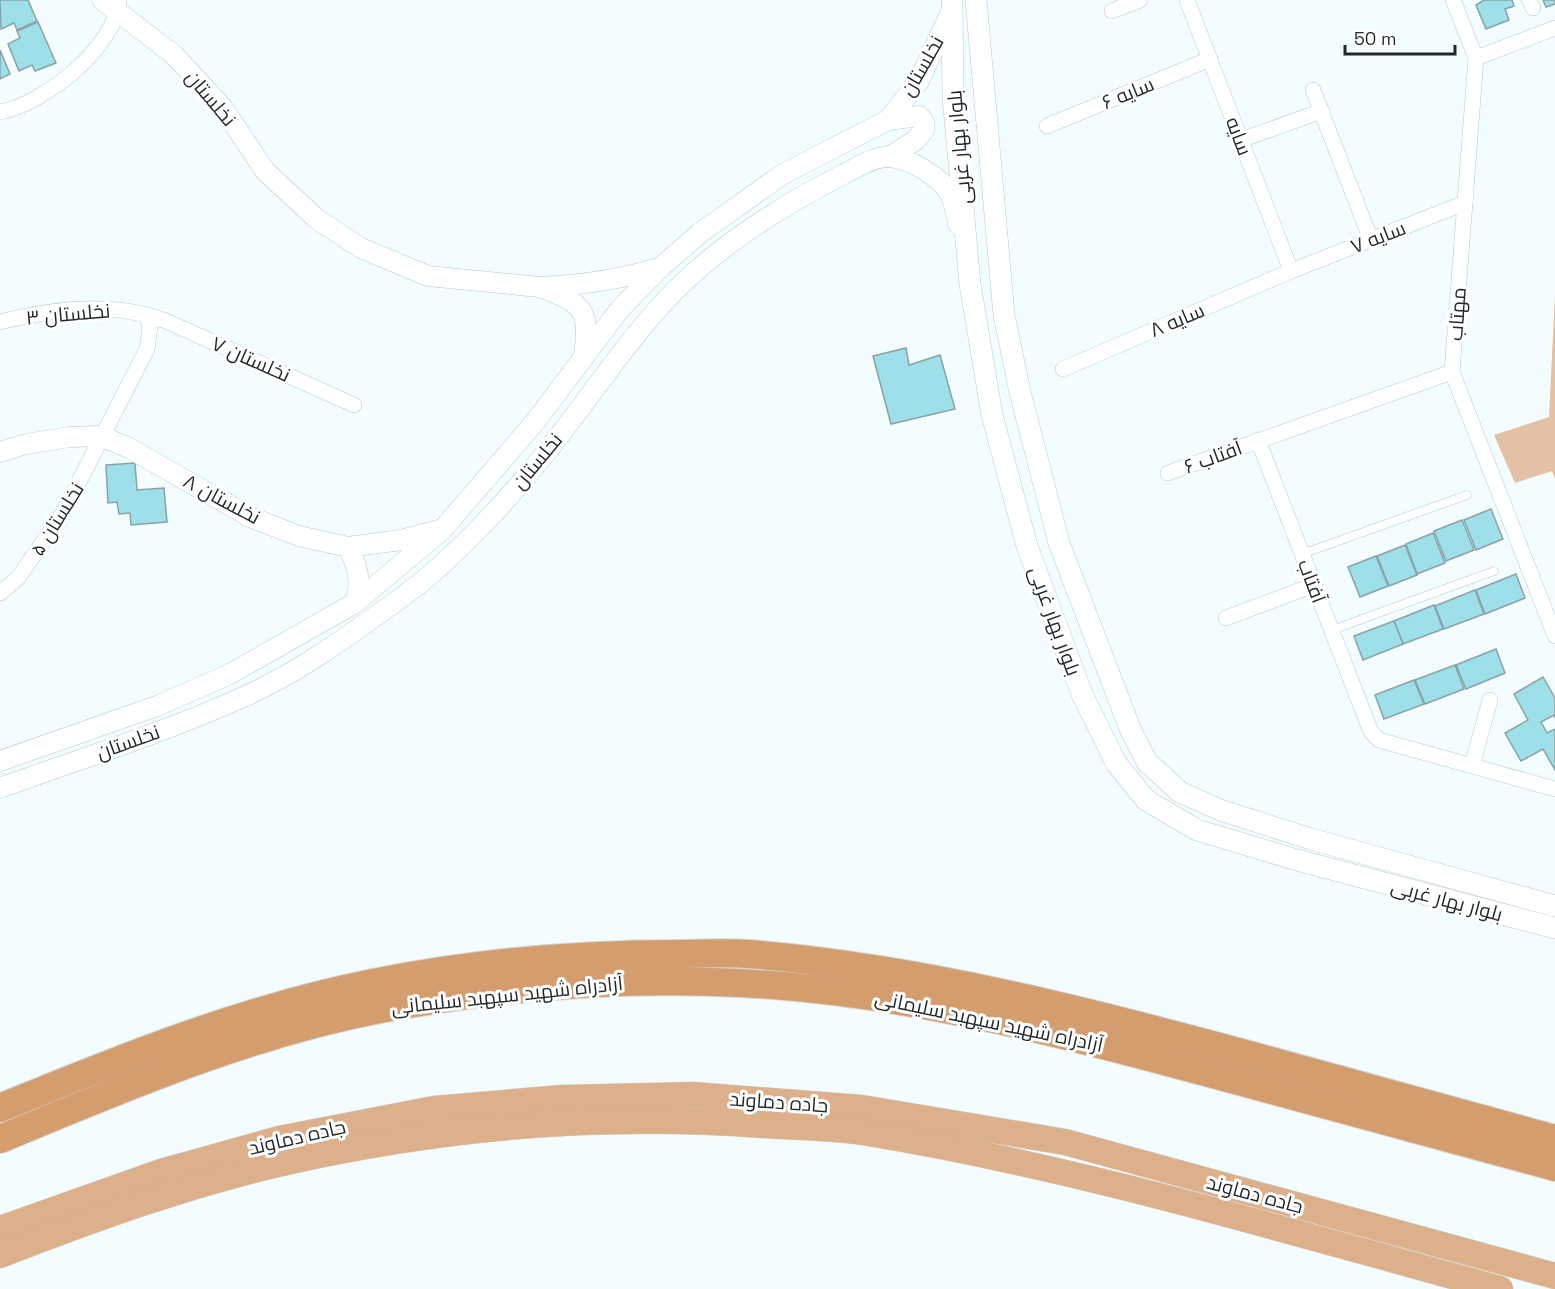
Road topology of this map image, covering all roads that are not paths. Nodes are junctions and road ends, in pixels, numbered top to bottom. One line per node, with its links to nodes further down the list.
1 (976, 0): 50 (main road, بلوار بهار غربی)
2 (1140, 0): 7 (street)
3 (1187, 0): 10 (street, سایه)
4 (1453, 0): 9 (street)
5 (113, 3): 13 (street); 23 (street, نخلستان)
6 (953, 4): 14 (street, نخلستان); 22 (main road, بلوار بهار غربی)
7 (1112, 11)
8 (1555, 28): 9 (street)
9 (1476, 58): 18 (street, مهتاب)
10 (1210, 59): 15 (street, سایه ۶); 16 (street, سایه)
11 (1313, 90): 12 (street)
12 (1322, 111): 16 (street); 19 (street)
13 (0, 112)
14 (888, 120): 17 (street, نخلستان); 20 (street, نخلستان)
15 (1047, 126)
16 (1241, 140): 21 (street, سایه)
17 (889, 157): 22 (street); 48 (street, نخلستان)
18 (1465, 203): 19 (street, سایه ۷); 28 (street, مهتاب)
19 (1371, 240): 21 (street, سایه ۷)
20 (661, 267): 23 (street); 26 (street, نخلستان)
21 (1291, 271): 27 (street, سایه ۸)
22 (970, 284): 51 (main road, بلوار بهار غربی)
23 (540, 287): 26 (street)
24 (147, 315): 25 (street, نخلستان ۳); 29 (street, نخلستان ۷); 30 (street)
25 (0, 322)
26 (584, 354): 35 (street, نخلستان)
27 (1063, 369)
28 (1452, 372): 31 (street); 44 (street, مهتاب)
29 (354, 405)
30 (101, 436): 32 (street); 36 (street, نخلستان ۸); 40 (street, نخلستان ۵)
31 (1258, 440): 33 (street, آفتاب ۶); 37 (street, آفتاب)
32 (0, 452)
33 (1168, 473)
34 (1467, 495): 37 (lane)
35 (442, 530): 36 (street); 41 (street, نخلستان)
36 (348, 547): 41 (street)
37 (1302, 555): 39 (street, آفتاب)
38 (1494, 571): 43 (lane)
39 (1314, 585): 42 (street); 43 (street, آفتاب)
40 (0, 593)
41 (355, 603): 46 (street, نخلستان)
42 (1226, 618)
43 (1332, 630): 47 (street, آفتاب)
44 (1555, 636)
45 (1490, 700): 47 (street)
46 (0, 761)
47 (1472, 766): 49 (street, آفتاب)
48 (0, 788)
49 (1555, 789)
50 (1555, 906)
51 (1555, 928)
52 (0, 1108): 53 (highway, آزادراه شهید سپهبد سلیمانی)
53 (1550, 1137)
54 (0, 1139): 55 (highway, آزادراه شهید سپهبد سلیمانی)
55 (1555, 1167)
56 (0, 1229): 58 (highway, جاده دماوند)
57 (0, 1255): 59 (highway, جاده دماوند)
58 (1555, 1276)
59 (1500, 1289)

